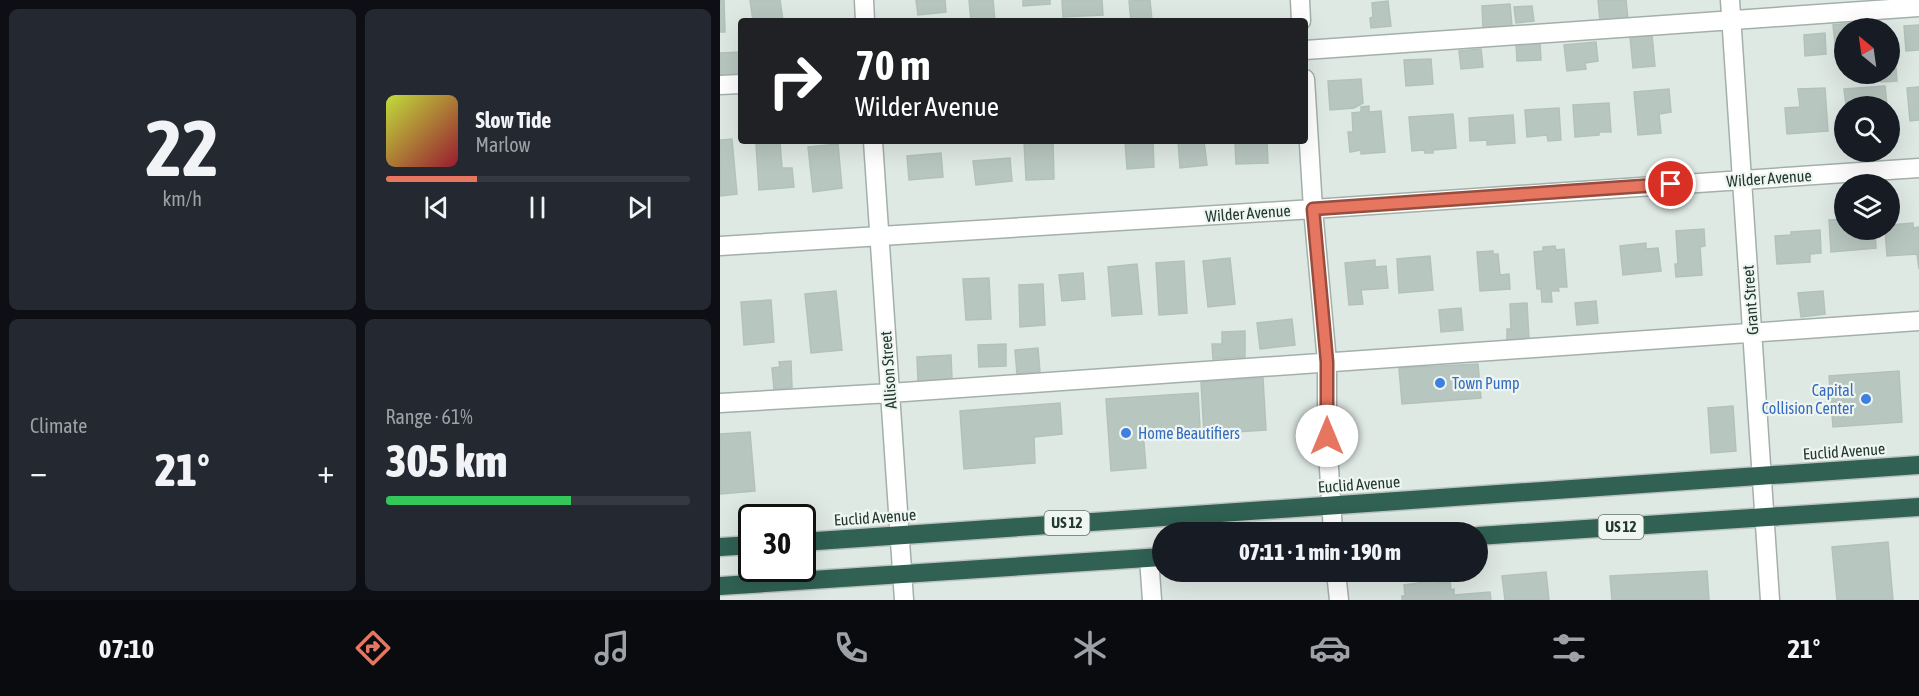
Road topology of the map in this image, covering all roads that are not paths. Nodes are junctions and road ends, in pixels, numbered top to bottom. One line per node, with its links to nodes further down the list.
1 (864, 0): 5 (street)
2 (1300, 0): 6 (street)
3 (1730, 0): 7 (street, Grant Street)
4 (1919, 7): 7 (street)
5 (865, 18)
6 (1301, 18)
7 (1732, 19): 8 (street); 14 (street, Grant Street)
8 (1308, 50)
9 (738, 84): 10 (street)
10 (720, 85)
11 (1308, 128): 15 (street)
12 (873, 144): 16 (street, Allison Street)
13 (1919, 168): 14 (street, Wilder Avenue)
14 (1743, 180): 15 (street, Wilder Avenue); 19 (street, Grant Street)
15 (1313, 209): 16 (street, Wilder Avenue); 20 (street)
16 (879, 236): 17 (street, Wilder Avenue); 21 (street, Allison Street)
17 (720, 246)
18 (1919, 321): 19 (street)
19 (1752, 334): 20 (street); 24 (street, Grant Street)
20 (1327, 362): 21 (street); 25 (street)
21 (890, 393): 22 (street); 29 (street, Allison Street)
22 (720, 403)
23 (1919, 465): 24 (highway, Euclid Avenue / US 12)
24 (1762, 476): 25 (highway, Euclid Avenue / US 12); 27 (street, Grant Street)
25 (1331, 506): 28 (street); 29 (highway, Euclid Avenue / US 12)
26 (1919, 507): 27 (highway, US 12)
27 (1765, 517): 30 (highway, US 12); 42 (street, Grant Street)
28 (1332, 522)
29 (899, 535): 31 (highway, Euclid Avenue / US 12); 35 (street, Allison Street)
30 (1488, 535)
31 (816, 541)
32 (738, 546): 33 (highway)
33 (720, 547)
34 (1152, 558): 35 (highway)
35 (902, 574): 38 (highway); 39 (street, Allison Street)
36 (1154, 582): 40 (street)
37 (1337, 582): 41 (street)
38 (720, 586)
39 (904, 600)
40 (1152, 600)
41 (1339, 600)
42 (1770, 600)

